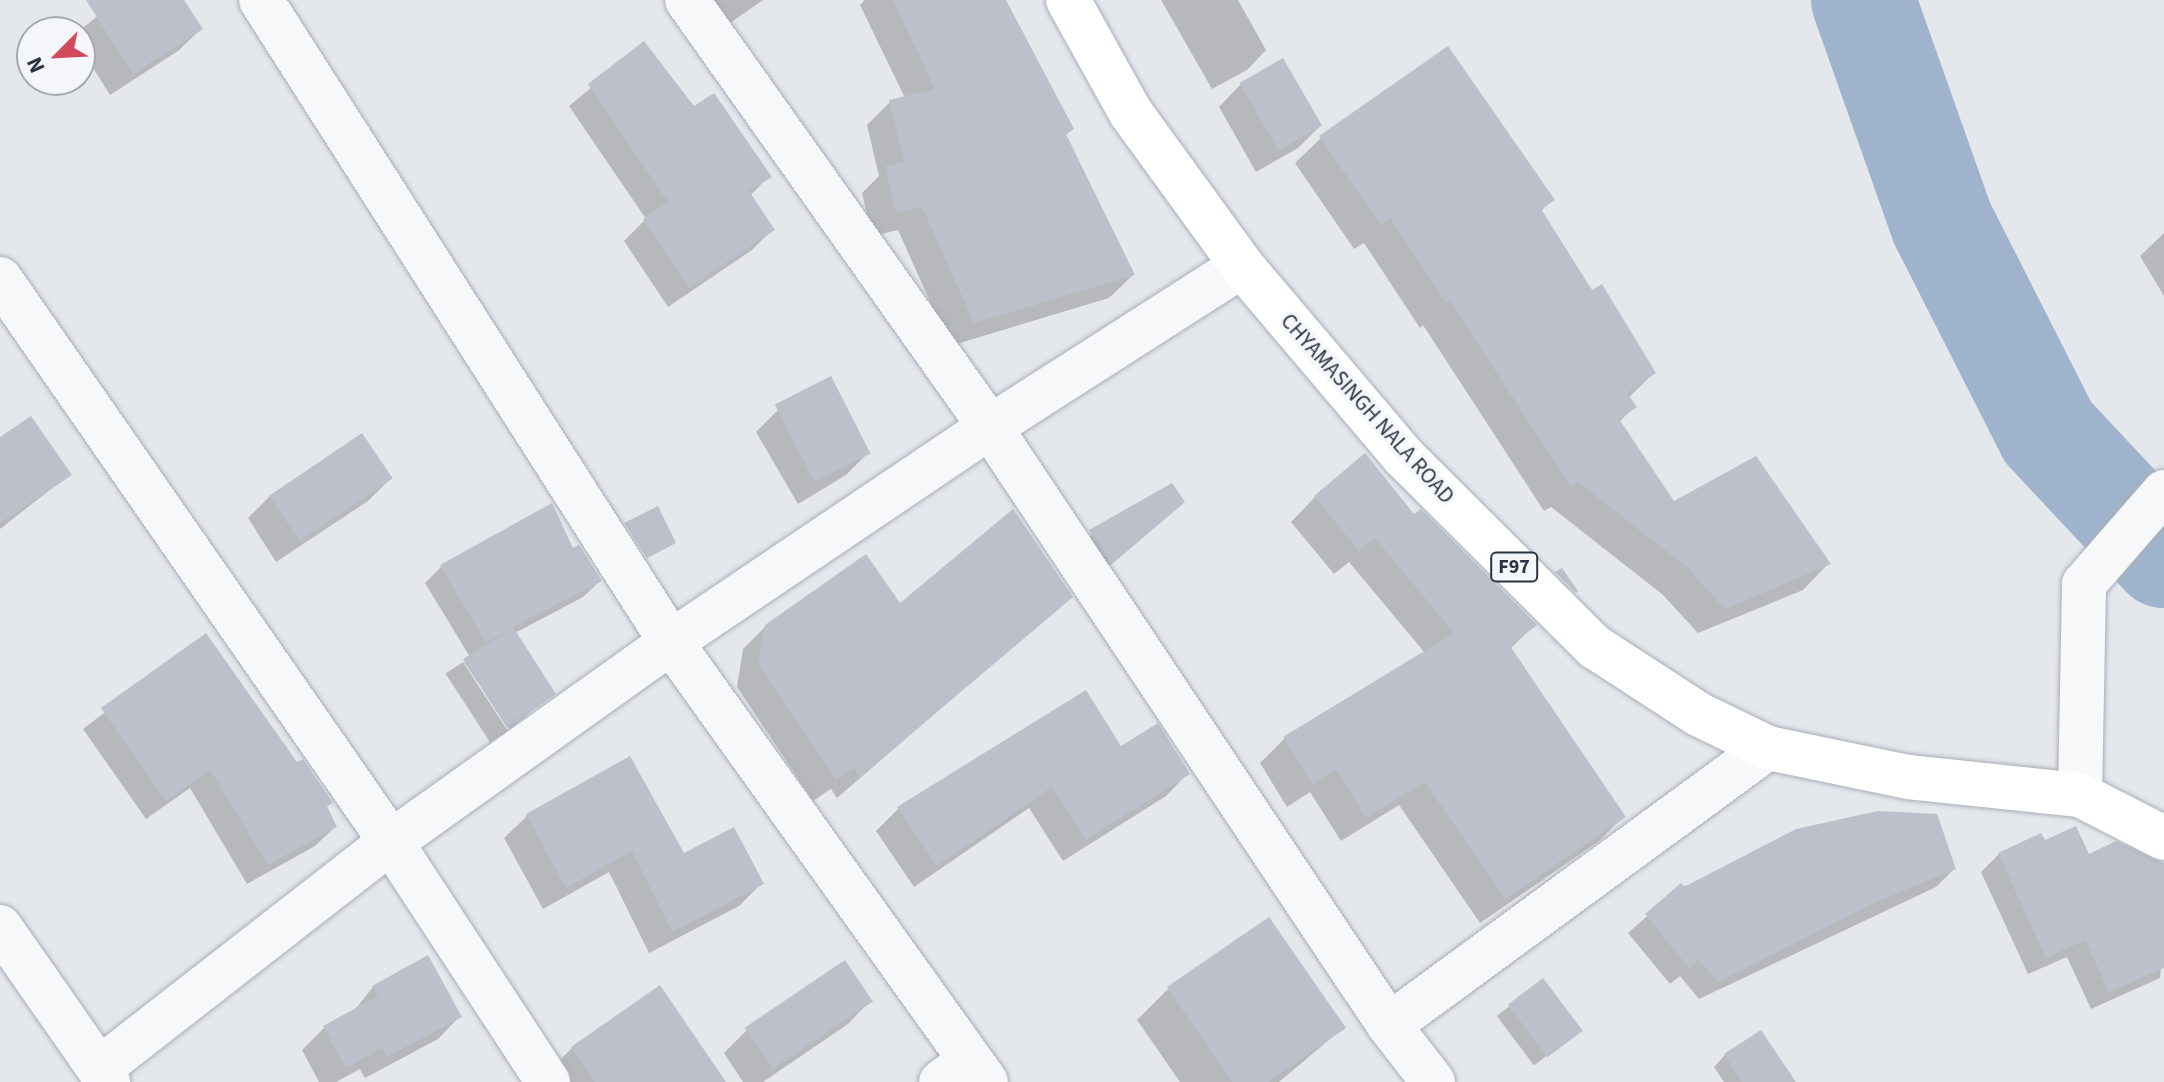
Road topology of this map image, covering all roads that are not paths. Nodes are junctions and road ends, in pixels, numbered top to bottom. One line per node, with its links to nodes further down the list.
1 (261, 0): 8 (street)
2 (687, 0): 6 (street)
3 (1068, 0): 4 (main road, CHYAMASINGH NALA ROAD / F97)
4 (1242, 266): 6 (street); 9 (main road, CHYAMASINGH NALA ROAD / F97)
5 (0, 279): 12 (street)
6 (990, 427): 8 (street); 14 (street)
7 (2164, 492): 10 (street)
8 (671, 642): 12 (street); 15 (street)
9 (1768, 748): 10 (main road, CHYAMASINGH NALA ROAD / F97); 14 (street)
10 (2080, 795): 11 (main road, CHYAMASINGH NALA ROAD / F97)
11 (2164, 838)
12 (391, 842): 16 (street); 17 (street)
13 (0, 927): 16 (street)
14 (1389, 1025): 18 (street)
15 (966, 1075)
16 (104, 1076)
17 (548, 1082)
18 (1433, 1082)

